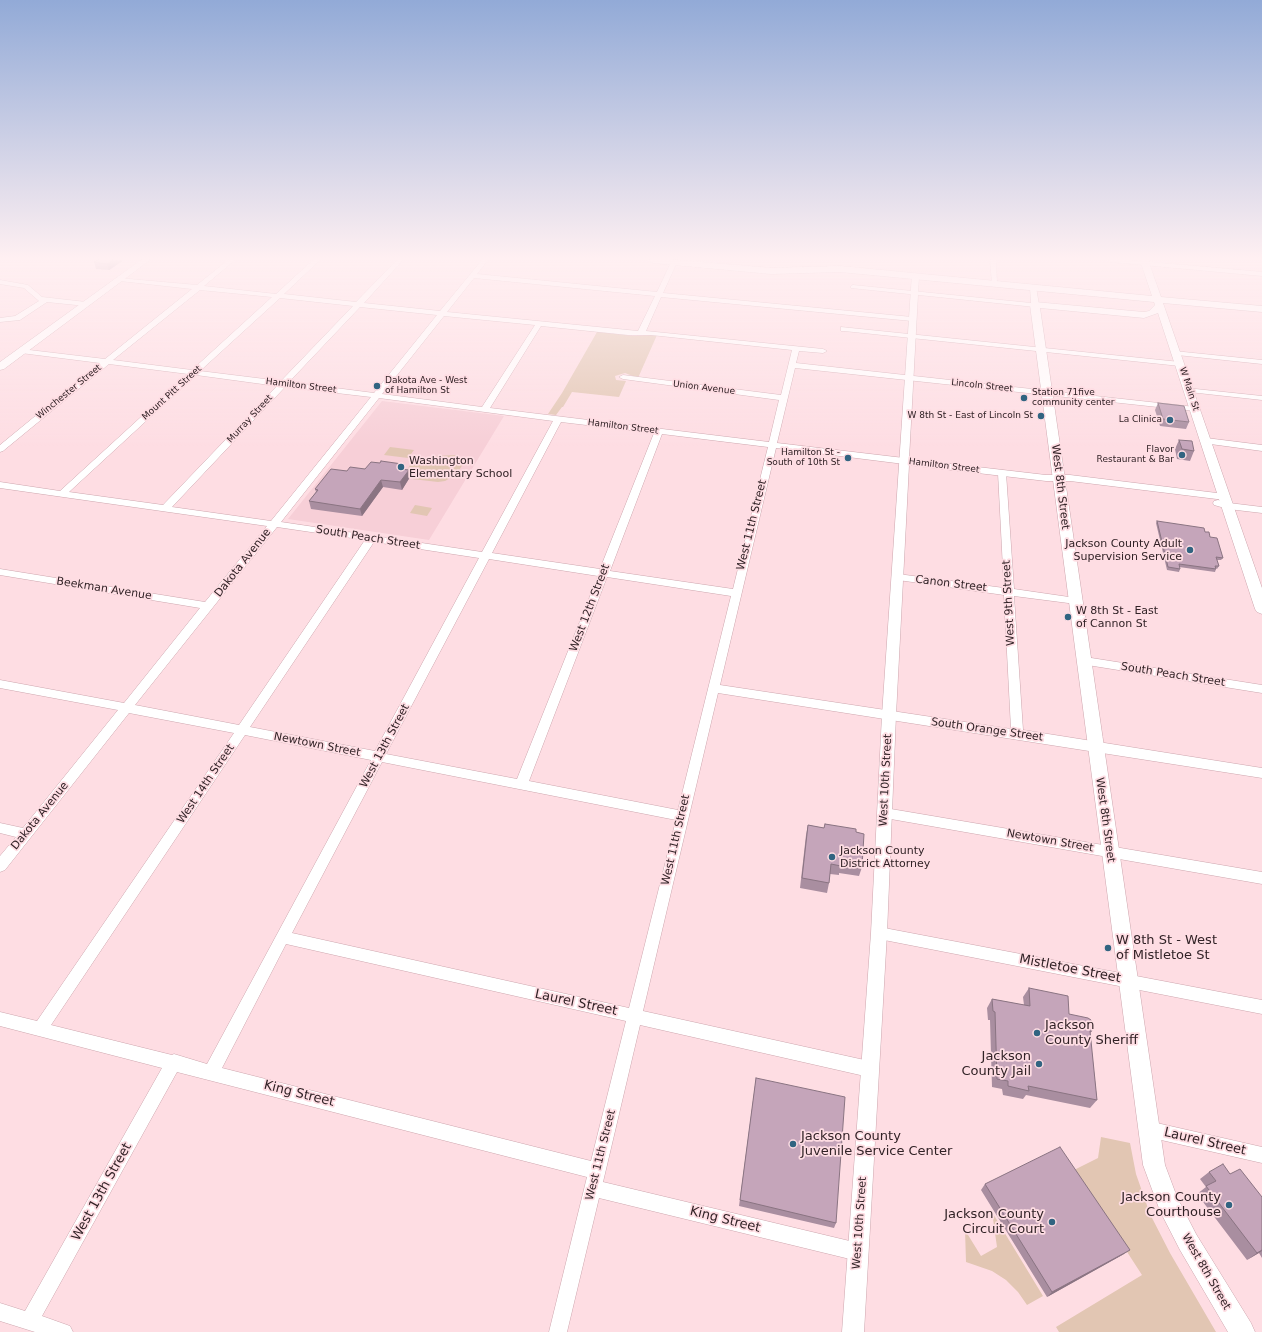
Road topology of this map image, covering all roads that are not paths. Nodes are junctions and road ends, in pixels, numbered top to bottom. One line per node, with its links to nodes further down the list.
1 (61, 322): 17 (main road)
2 (155, 322): 20 (street, Winchester Street)
3 (249, 322): 25 (street, Mount Pitt Street)
4 (342, 322): 28 (street, Murray Street)
5 (435, 322): 31 (street, Dakota Avenue)
6 (523, 322): 11 (street)
7 (646, 322): 13 (street)
8 (912, 322): 14 (street, West 10th Street)
9 (1039, 322): 16 (main road, West 8th Street)
10 (1165, 322): 19 (main road, W Main St)
11 (539, 324): 13 (street); 35 (street)
12 (844, 329): 14 (street)
13 (641, 333): 15 (street)
14 (912, 336): 16 (street); 27 (street, West 10th Street)
15 (796, 348): 18 (street); 23 (street, West 11th Street)
16 (1043, 350): 22 (street); 30 (main road, West 8th Street)
17 (22, 351): 20 (street, Hamilton Street); 24 (main road)
18 (823, 351)
19 (1176, 353): 21 (street); 22 (main road, W Main St)
20 (106, 362): 25 (street, Hamilton Street); 41 (street, Winchester Street)
21 (1262, 362)
22 (1180, 364): 29 (main road, W Main St)
23 (792, 365): 27 (street, Lincoln Street); 32 (street, West 11th Street)
24 (0, 367)
25 (194, 373): 28 (street, Hamilton Street); 46 (street, Mount Pitt Street)
26 (623, 377): 32 (street, Union Avenue)
27 (909, 378): 30 (street, Lincoln Street); 42 (street, West 10th Street)
28 (283, 384): 31 (street, Hamilton Street); 48 (street, Murray Street)
29 (1189, 390): 33 (street); 34 (main road, W Main St)
30 (1049, 393): 34 (street, Lincoln Street); 44 (main road, West 8th Street)
31 (376, 396): 35 (street, Hamilton Street); 50 (street, Dakota Avenue)
32 (784, 398): 39 (street, West 11th Street)
33 (1262, 398)
34 (1195, 409): 38 (main road, W Main St)
35 (484, 410): 36 (street, Hamilton Street)
36 (558, 419): 37 (street, Hamilton Street); 52 (street, West 13th Street)
37 (659, 432): 39 (street, Hamilton Street); 54 (street, West 12th Street)
38 (1206, 441): 40 (street); 47 (main road, W Main St)
39 (772, 446): 42 (street, Hamilton Street); 57 (street, West 11th Street)
40 (1262, 448)
41 (0, 449)
42 (904, 461): 43 (street, Hamilton Street); 55 (street, West 10th Street)
43 (1002, 473): 44 (street, Hamilton Street); 56 (street, West 9th Street)
44 (1059, 478): 47 (street, Hamilton Street); 58 (main road, West 8th Street)
45 (0, 485): 46 (street, South Peach Street)
46 (62, 494): 48 (street, South Peach Street)
47 (1226, 501): 49 (street, Hamilton Street); 60 (main road, W Main St)
48 (166, 508): 50 (street, South Peach Street)
49 (1262, 510)
50 (274, 524): 51 (street, South Peach Street); 59 (street, Dakota Avenue)
51 (371, 539): 52 (street, South Peach Street); 67 (street, West 14th Street)
52 (486, 556): 54 (street, South Peach Street); 70 (street, West 13th Street)
53 (0, 572): 59 (street, Beekman Avenue)
54 (604, 573): 57 (street, South Peach Street); 72 (street, West 12th Street)
55 (898, 577): 56 (street, Canon Street); 66 (street, West 10th Street)
56 (1008, 591): 58 (street, Canon Street); 68 (street, West 9th Street)
57 (735, 593): 63 (street, West 11th Street)
58 (1076, 601): 61 (main road, West 8th Street)
59 (209, 606): 65 (street, Dakota Avenue)
60 (1262, 610)
61 (1084, 661): 64 (street, South Peach Street); 69 (main road, West 8th Street)
62 (0, 684): 65 (street, Newtown Street)
63 (712, 688): 66 (street, South Orange Street); 74 (street, West 11th Street)
64 (1262, 689)
65 (128, 708): 67 (street, Newtown Street); 76 (street, Dakota Avenue)
66 (889, 715): 68 (street, South Orange Street); 73 (street, West 10th Street)
67 (243, 730): 70 (street, Newtown Street); 86 (street, West 14th Street)
68 (1017, 734): 69 (street, South Orange Street)
69 (1095, 746): 71 (street, South Orange Street); 77 (main road, West 8th Street)
70 (379, 757): 72 (street, Newtown Street); 81 (street, West 13th Street)
71 (1262, 773)
72 (521, 785): 74 (street, Newtown Street)
73 (885, 812): 77 (street, Newtown Street); 80 (street, West 10th Street)
74 (682, 816): 84 (street, West 11th Street)
75 (0, 828): 76 (street)
76 (26, 834): 78 (street, Dakota Avenue)
77 (1110, 852): 79 (street, Newtown Street); 82 (main road, West 8th Street)
78 (0, 866)
79 (1262, 878)
80 (879, 933): 82 (street, Mistletoe Street); 88 (street, West 10th Street)
81 (283, 937): 84 (street, Laurel Street); 89 (street, West 13th Street)
82 (1128, 981): 83 (street, Mistletoe Street); 90 (main road, West 8th Street)
83 (1262, 1007)
84 (634, 1016): 88 (street, Laurel Street); 92 (street, West 11th Street)
85 (0, 1019): 86 (street, King Street)
86 (40, 1029): 87 (street, King Street)
87 (174, 1062): 89 (street, King Street); 96 (street, West 13th Street)
88 (869, 1069): 94 (street, West 10th Street)
89 (211, 1072): 92 (street, King Street)
90 (1148, 1129): 91 (street, Laurel Street); 100 (main road, West 8th Street)
91 (1262, 1155)
92 (597, 1171): 93 (street, West 11th Street)
93 (593, 1188): 94 (street, King Street); 98 (street, West 11th Street)
94 (858, 1252): 99 (street, West 10th Street)
95 (0, 1312): 96 (street)
96 (29, 1321): 97 (street)
97 (64, 1332)
98 (558, 1332)
99 (853, 1332)
100 (1242, 1332)

